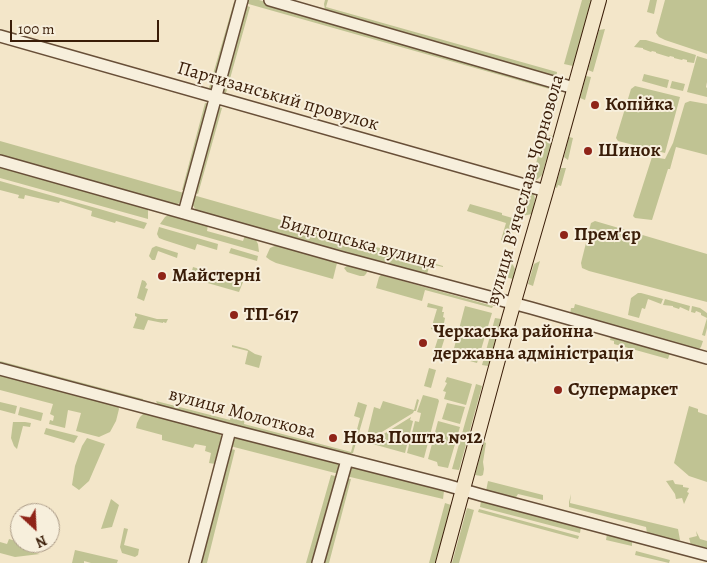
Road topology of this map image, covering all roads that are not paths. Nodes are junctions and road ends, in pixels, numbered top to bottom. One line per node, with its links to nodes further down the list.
1 (242, 0): 6 (street)
2 (270, 0): 5 (street)
3 (599, 0): 5 (main road, вулиця Вʼячеслава Чорновола)
4 (0, 36): 6 (street, Партизанський провулок)
5 (574, 88): 8 (main road, вулиця Вʼячеслава Чорновола)
6 (215, 98): 8 (street, Партизанський провулок); 9 (street)
7 (0, 161): 9 (street, Бидгощська вулиця)
8 (546, 191): 10 (main road, вулиця Вʼячеслава Чорновола)
9 (184, 213): 10 (street, Бидгощська вулиця)
10 (514, 304): 11 (street, Бидгощська вулиця); 15 (main road, вулиця Вʼячеслава Чорновола)
11 (707, 358)
12 (0, 369): 13 (street, вулиця Молоткова)
13 (230, 430): 14 (street, вулиця Молоткова); 17 (street)
14 (347, 460): 15 (street, вулиця Молоткова); 18 (street)
15 (463, 490): 16 (street, вулиця Молоткова); 19 (main road, вулиця Вʼячеслава Чорновола)
16 (707, 555)
17 (195, 563)
18 (318, 563)
19 (443, 563)

